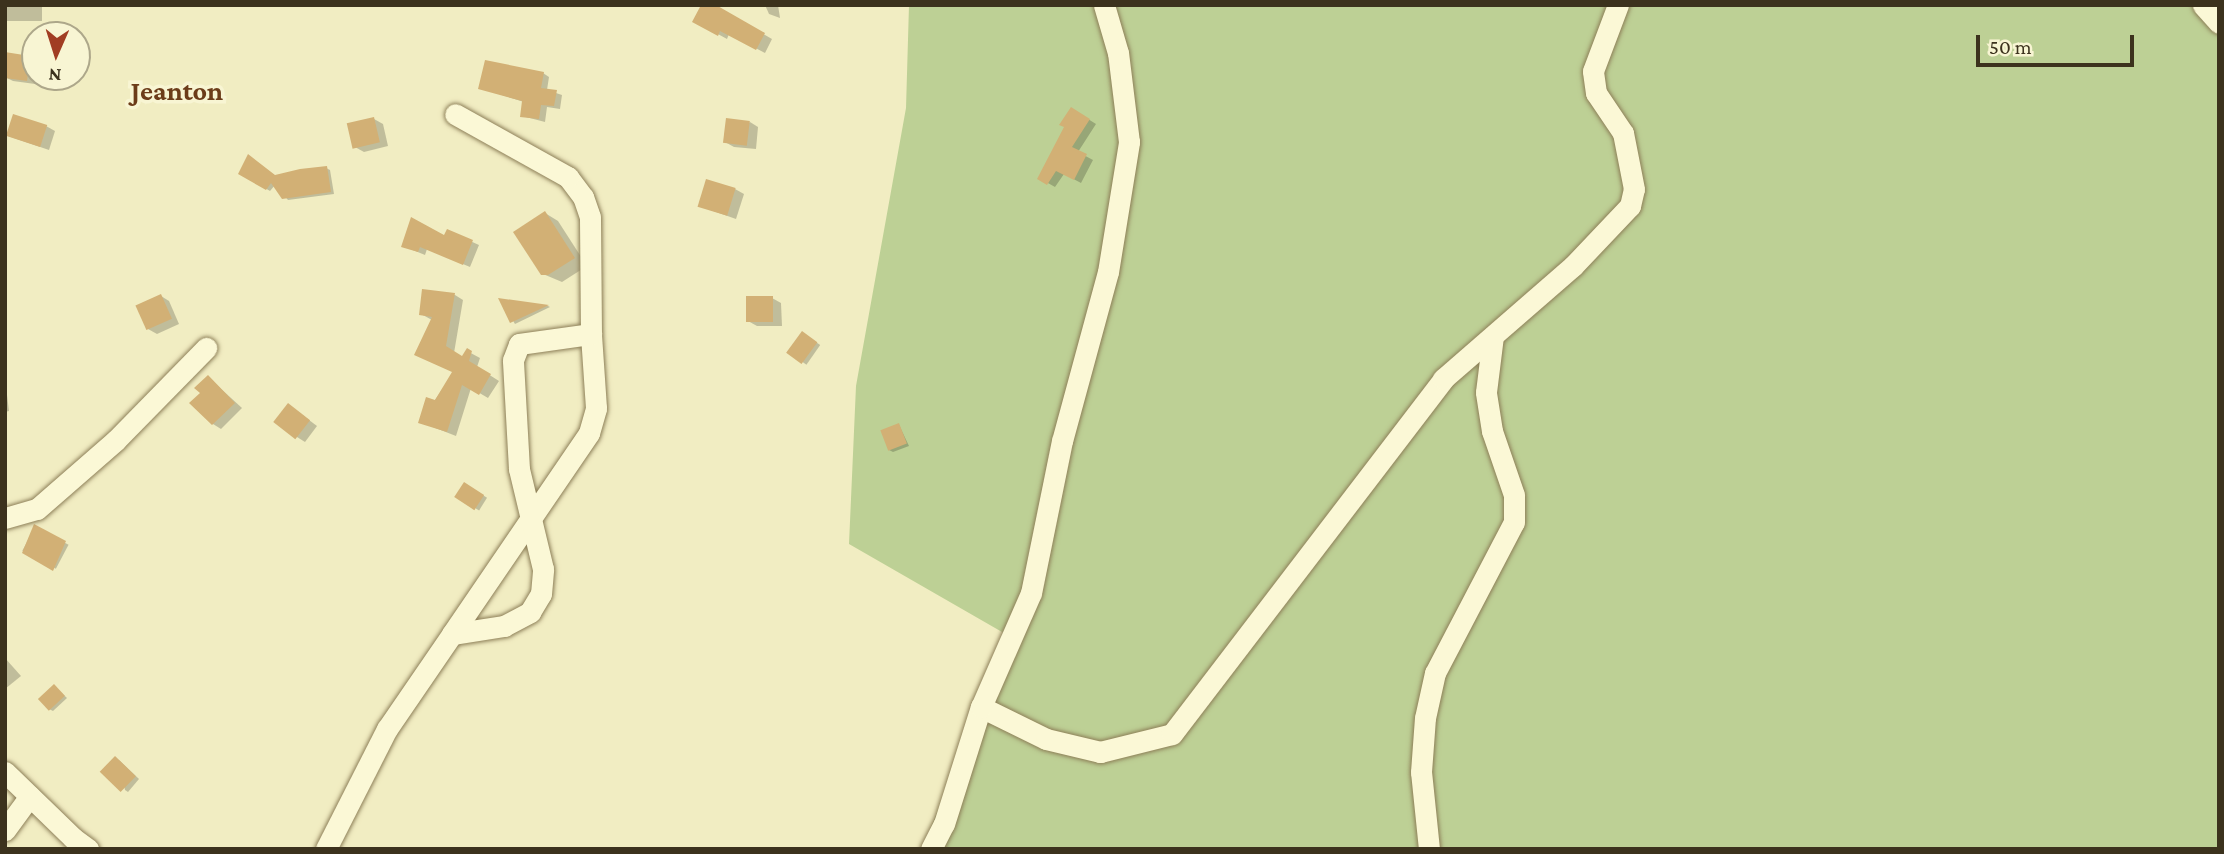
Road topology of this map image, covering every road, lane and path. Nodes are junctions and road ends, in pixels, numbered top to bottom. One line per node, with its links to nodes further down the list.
1 (1104, 5): 12 (street)
2 (1618, 5): 7 (street)
3 (2203, 5): 4 (street)
4 (2219, 23)
5 (455, 114): 6 (street)
6 (591, 334): 10 (street); 10 (street)
7 (1493, 336): 12 (street); 19 (street)
8 (206, 348): 9 (street)
9 (5, 518)
10 (530, 521): 11 (street); 11 (street)
11 (452, 634): 17 (street)
12 (981, 707): 18 (street)
13 (5, 772): 14 (street)
14 (30, 796): 15 (street); 16 (street)
15 (5, 830)
16 (88, 849)
17 (326, 849)
18 (931, 849)
19 (1429, 849)

